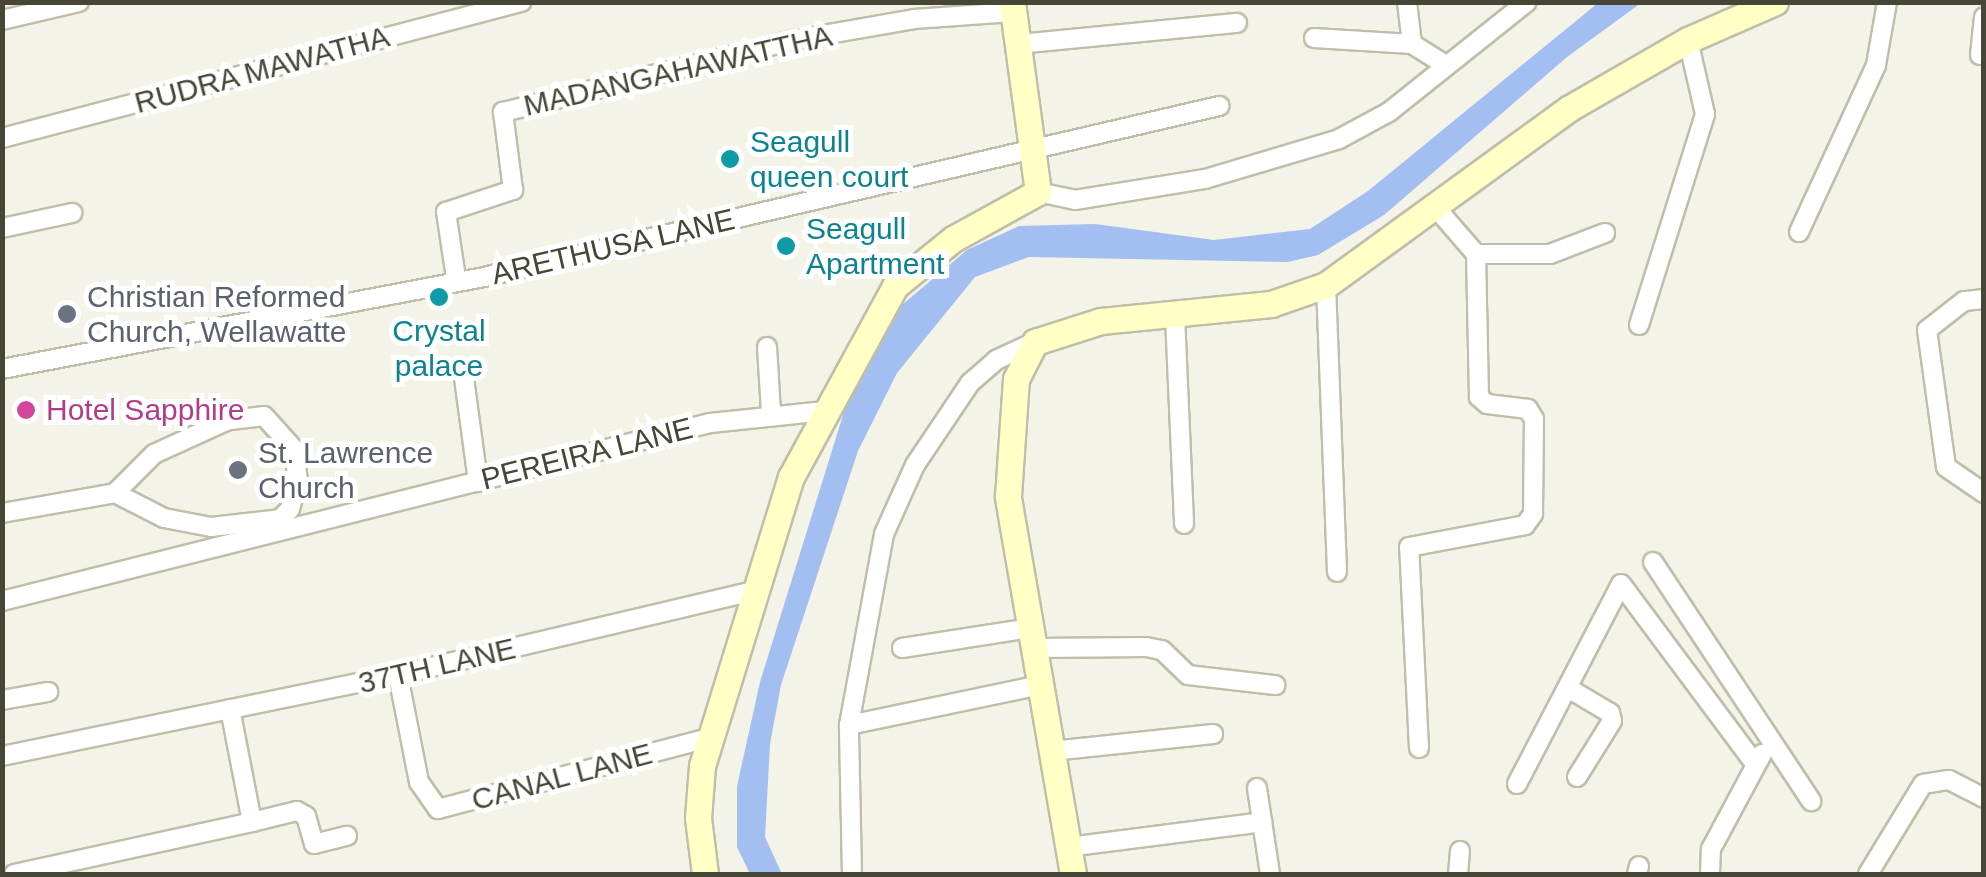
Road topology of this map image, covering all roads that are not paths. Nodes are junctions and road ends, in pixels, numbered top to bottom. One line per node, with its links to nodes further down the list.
1 (79, 2): 9 (street)
2 (520, 2): 18 (street, RUDRA MAWATHA)
3 (1407, 2): 14 (street)
4 (1527, 2): 16 (street)
5 (1776, 2): 12 (main road)
6 (1887, 2): 24 (street)
7 (1013, 7): 13 (main road); 27 (street, MADANGAHAWATTHA)
8 (1984, 17): 15 (street)
9 (2, 20)
10 (1237, 23): 13 (street)
11 (1314, 38): 14 (street)
12 (1688, 40): 21 (main road); 31 (street)
13 (1018, 44): 19 (main road)
14 (1412, 44): 16 (street)
15 (1980, 55)
16 (1444, 64): 20 (street)
17 (1220, 106): 19 (street, ARETHUSA LANE)
18 (2, 138)
19 (1031, 147): 20 (main road); 27 (street, ARETHUSA LANE)
20 (1038, 192): 36 (main road)
21 (1436, 209): 26 (street); 28 (main road)
22 (72, 213): 23 (street)
23 (2, 228)
24 (1799, 232)
25 (1605, 233): 26 (street)
26 (1476, 254): 60 (street)
27 (456, 278): 34 (street, ARETHUSA LANE)
28 (1326, 285): 30 (main road); 44 (street)
29 (1984, 299): 40 (street)
30 (1175, 316): 32 (main road); 42 (street)
31 (1639, 325)
32 (1035, 342): 47 (main road); 56 (street)
33 (767, 347): 37 (street)
34 (2, 369)
35 (464, 378): 38 (street)
36 (825, 411): 37 (street, PEREIRA LANE); 45 (main road)
37 (770, 413): 38 (street, PEREIRA LANE)
38 (478, 482): 46 (street, PEREIRA LANE)
39 (115, 493): 39 (street); 41 (street)
40 (1984, 493)
41 (2, 513)
42 (1184, 524)
43 (1653, 562): 59 (street)
44 (1336, 572)
45 (754, 591): 49 (street, 37TH LANE); 58 (main road)
46 (2, 602)
47 (1033, 638): 48 (street); 50 (main road); 51 (street)
48 (902, 648)
49 (398, 676): 55 (street, 37TH LANE); 58 (street, CANAL LANE)
50 (1040, 685): 56 (street); 61 (main road)
51 (1275, 685)
52 (1568, 688): 63 (street); 64 (street); 65 (street)
53 (48, 692): 54 (street)
54 (2, 700)
55 (230, 709): 62 (street, 37TH LANE); 69 (street)
56 (849, 725): 76 (street)
57 (1213, 734): 61 (street)
58 (708, 738): 75 (main road)
59 (1772, 740): 63 (street); 68 (street)
60 (1419, 748)
61 (1052, 751): 72 (main road)
62 (2, 756)
63 (1755, 764): 80 (street)
64 (1577, 777)
65 (1518, 784)
66 (1257, 788): 70 (street)
67 (1984, 798): 81 (street)
68 (1811, 801)
69 (252, 822): 71 (street); 74 (street)
70 (1262, 822): 72 (street); 78 (street)
71 (347, 836)
72 (1068, 848): 77 (main road)
73 (1460, 850): 79 (street)
74 (14, 874)
75 (706, 874)
76 (852, 874)
77 (1073, 874)
78 (1270, 874)
79 (1458, 874)
80 (1710, 874)
81 (1870, 874)

